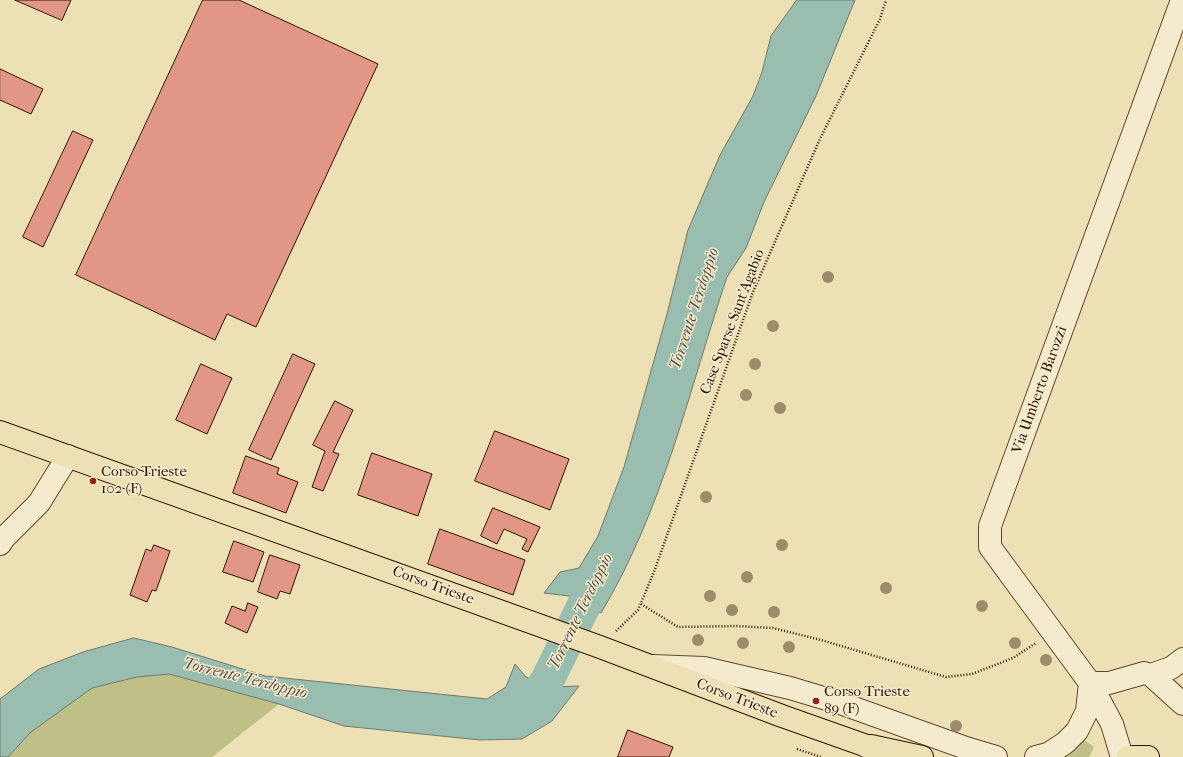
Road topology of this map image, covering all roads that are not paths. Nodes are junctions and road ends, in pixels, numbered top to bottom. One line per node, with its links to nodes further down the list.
1 (1182, 0): 8 (street, Via Umberto Barozzi)
2 (0, 432): 3 (main road, Corso Trieste)
3 (68, 456): 4 (street); 6 (main road, Corso Trieste)
4 (0, 544)
5 (1183, 659): 7 (street)
6 (648, 666): 10 (main road, Corso Trieste); 13 (street)
7 (1151, 675): 8 (street); 9 (street)
8 (1090, 683): 14 (street); 15 (street, Via Umberto Barozzi)
9 (1183, 704)
10 (864, 745): 11 (main road, Corso Trieste); 12 (main road, Corso Trieste)
11 (886, 757)
12 (922, 757)
13 (996, 757)
14 (1036, 757)
15 (1122, 757)
16 (1128, 757): 17 (main road)
17 (1148, 757)

